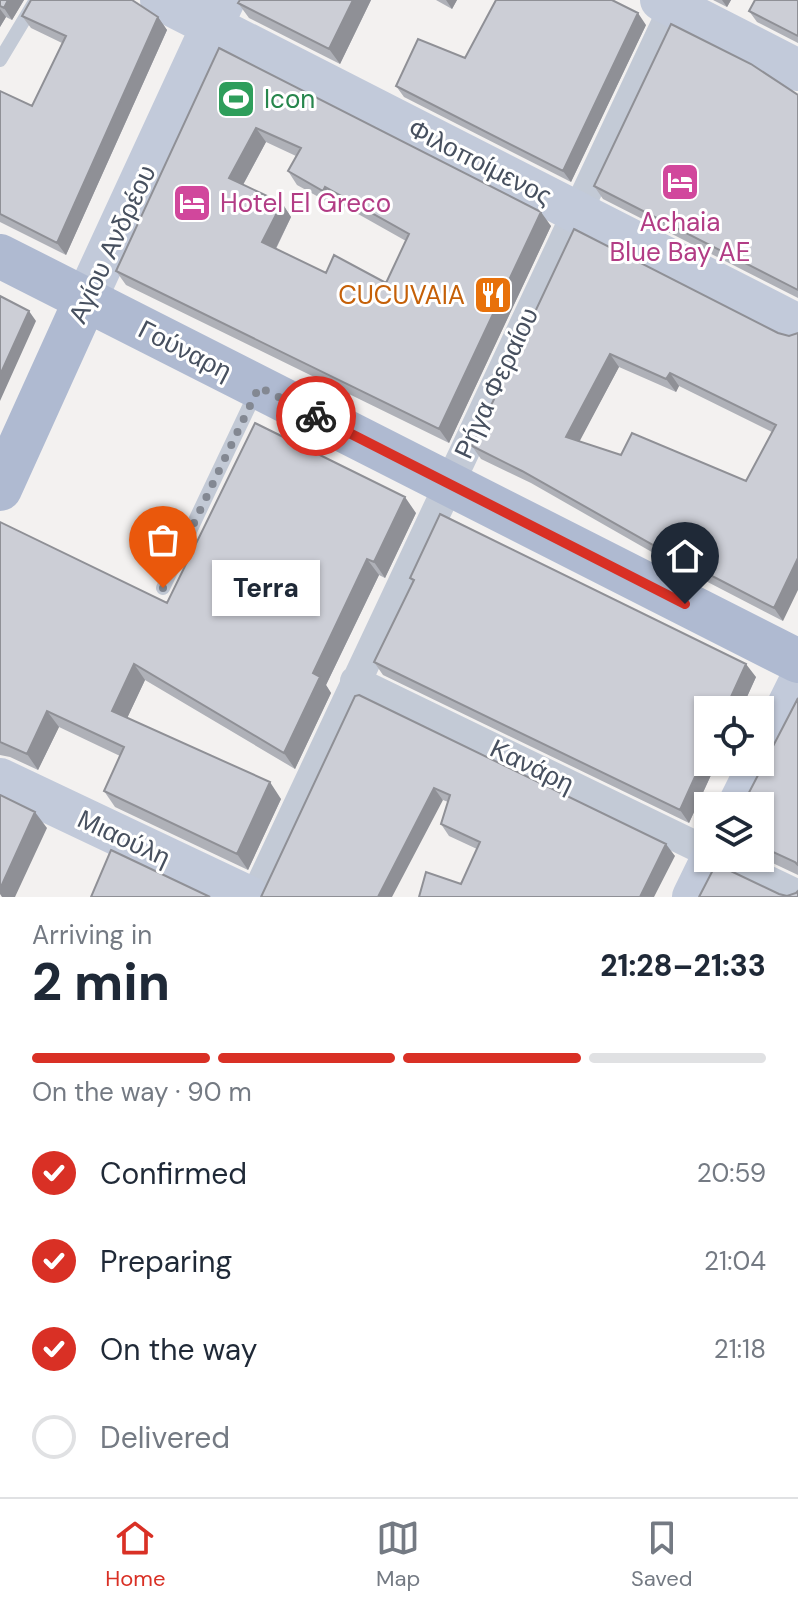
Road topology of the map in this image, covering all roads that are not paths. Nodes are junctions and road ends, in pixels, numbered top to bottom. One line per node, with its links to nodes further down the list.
1 (36, 0): 5 (lane)
2 (161, 0): 4 (street, Φιλοποίμενος)
3 (671, 2): 6 (street); 7 (street, Ρήγα Φεραίου)
4 (219, 12): 7 (street, Φιλοποίμενος); 9 (street, Αγίου Ανδρέου)
5 (0, 60)
6 (798, 70)
7 (577, 211): 10 (street, Φιλοποίμενος); 12 (street, Ρήγα Φεραίου)
8 (0, 256): 9 (main road, Γούναρη)
9 (86, 299): 11 (main road, Γούναρη); 13 (main road, Αγίου Ανδρέου)
10 (798, 325)
11 (259, 387): 12 (main road, Γούναρη); 14 (lane)
12 (448, 483): 15 (main road, Γούναρη); 16 (street, Ρήγα Φεραίου)
13 (0, 489)
14 (163, 588)
15 (798, 661)
16 (355, 681): 20 (street, Κανάρη); 24 (street, Ρήγα Φεραίου)
17 (798, 685): 18 (street)
18 (774, 734)
19 (0, 779): 24 (street, Μιαούλη)
20 (694, 845)
21 (705, 872): 25 (street)
22 (750, 872): 23 (street)
23 (798, 895)
24 (252, 897)
25 (693, 897)

